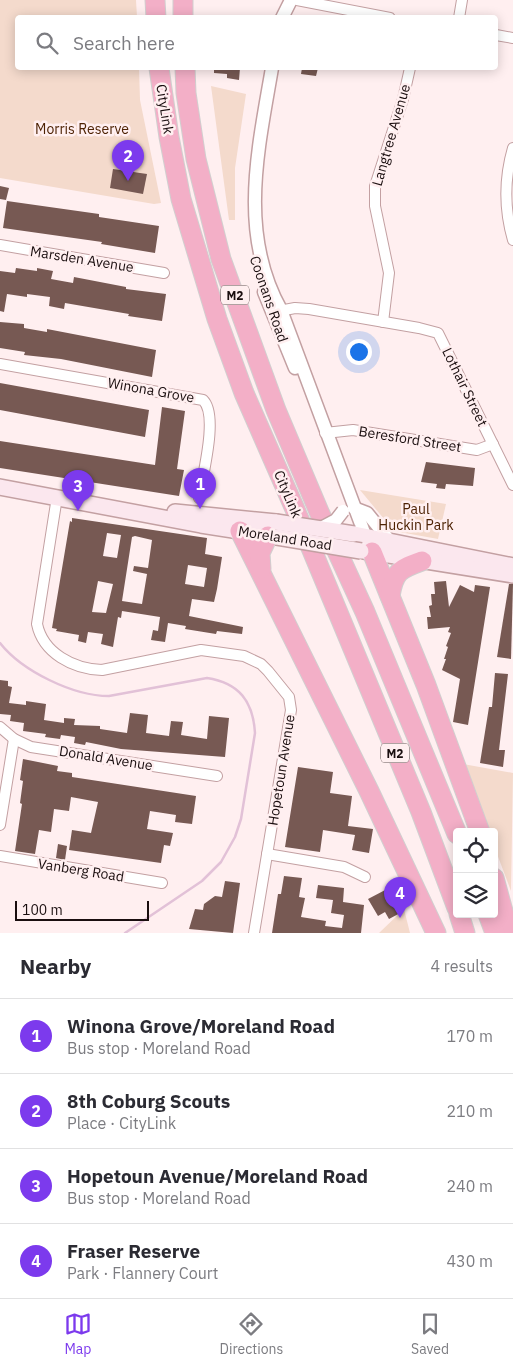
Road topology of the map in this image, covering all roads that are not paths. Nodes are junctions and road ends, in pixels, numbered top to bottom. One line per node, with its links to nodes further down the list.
1 (155, 0): 7 (highway)
2 (183, 0): 8 (highway)
3 (283, 0): 9 (street)
4 (291, 0): 10 (street)
5 (297, 0): 11 (street)
6 (462, 0): 12 (street)
7 (156, 15)
8 (183, 15)
9 (276, 15)
10 (284, 15)
11 (374, 15)
12 (460, 15)
13 (498, 35): 14 (street)
14 (513, 38)
15 (159, 70): 55 (highway, CityLink / M2)
16 (185, 70): 48 (highway, CityLink / M2)
17 (265, 70): 24 (street, Coonans Road)
18 (272, 70): 24 (street, Coonans Road)
19 (410, 70): 25 (street, Langtree Avenue)
20 (513, 148): 21 (street)
21 (513, 240)
22 (0, 245): 23 (street, Marsden Avenue)
23 (164, 273)
24 (276, 311): 25 (street, Lothair Street); 27 (street, Coonans Road)
25 (383, 322): 28 (street, Lothair Street)
26 (0, 364): 32 (street, Winona Grove)
27 (325, 433): 28 (street, Beresford Street); 33 (street, Coonans Road)
28 (493, 444): 29 (street, Lothair Street)
29 (513, 485)
30 (0, 487): 31 (main road, Moreland Road)
31 (57, 497): 35 (main road, Moreland Road); 36 (main road, Moreland Road); 50 (street, Hopetoun Avenue)
32 (199, 498)
33 (348, 509): 34 (street, bridge); 37 (street); 38 (street)
34 (321, 528): 36 (main road, Moreland Road, bridge); 38 (main road, Moreland Road, bridge)
35 (240, 531): 36 (main road, Moreland Road); 42 (highway)
36 (275, 531): 38 (main road, Moreland Road, bridge); 42 (highway)
37 (390, 540): 38 (main road, Moreland Road); 40 (main road, Moreland Road)
38 (363, 543): 39 (main road, Moreland Road); 43 (highway)
39 (422, 561): 41 (main road, Moreland Road); 43 (highway)
40 (513, 566)
41 (513, 575)
42 (267, 584): 59 (highway)
43 (390, 596): 49 (highway)
44 (0, 727): 45 (street, Donald Avenue)
45 (14, 739): 46 (street, Donald Avenue); 47 (street)
46 (217, 776)
47 (0, 825)
48 (455, 828)
49 (479, 828)
50 (267, 854): 52 (street); 58 (street, Hopetoun Avenue)
51 (0, 856): 53 (street, Vanberg Road)
52 (366, 877)
53 (162, 883)
54 (498, 892): 62 (highway)
55 (453, 897)
56 (460, 918): 60 (highway)
57 (489, 918): 61 (highway)
58 (254, 933)
59 (436, 933)
60 (465, 933)
61 (495, 933)
62 (510, 933)

